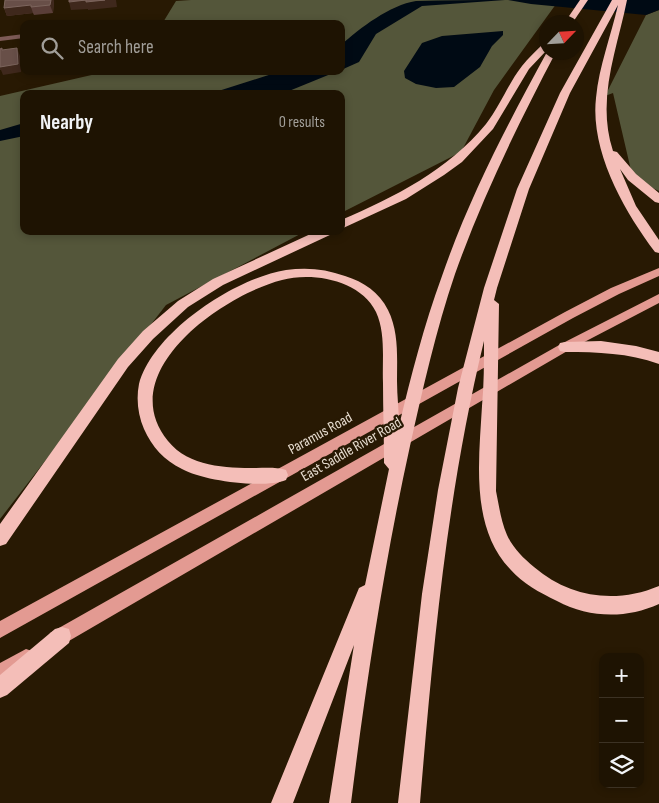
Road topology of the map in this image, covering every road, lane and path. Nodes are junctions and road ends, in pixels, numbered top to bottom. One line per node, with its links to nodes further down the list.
1 (584, 0): 4 (highway)
2 (616, 0): 15 (highway)
3 (623, 0): 9 (highway)
4 (574, 15)
5 (20, 36): 6 (street)
6 (0, 39)
7 (539, 53): 11 (highway)
8 (547, 60): 20 (highway)
9 (604, 140): 10 (highway); 13 (highway)
10 (659, 199)
11 (345, 223)
12 (319, 235): 21 (highway)
13 (659, 249)
14 (659, 272): 19 (main road, Paramus Road)
15 (492, 279): 23 (highway); 30 (highway)
16 (659, 298): 17 (main road, East Saddle River Road)
17 (565, 347): 18 (highway); 25 (main road, East Saddle River Road)
18 (659, 358)
19 (286, 472): 20 (highway); 24 (main road, Paramus Road)
20 (393, 484): 22 (highway)
21 (0, 538)
22 (377, 564): 28 (highway); 29 (highway)
23 (659, 595)
24 (0, 630)
25 (62, 636): 26 (main road); 27 (highway)
26 (0, 672)
27 (0, 688)
28 (282, 803)
29 (340, 803)
30 (409, 803)

